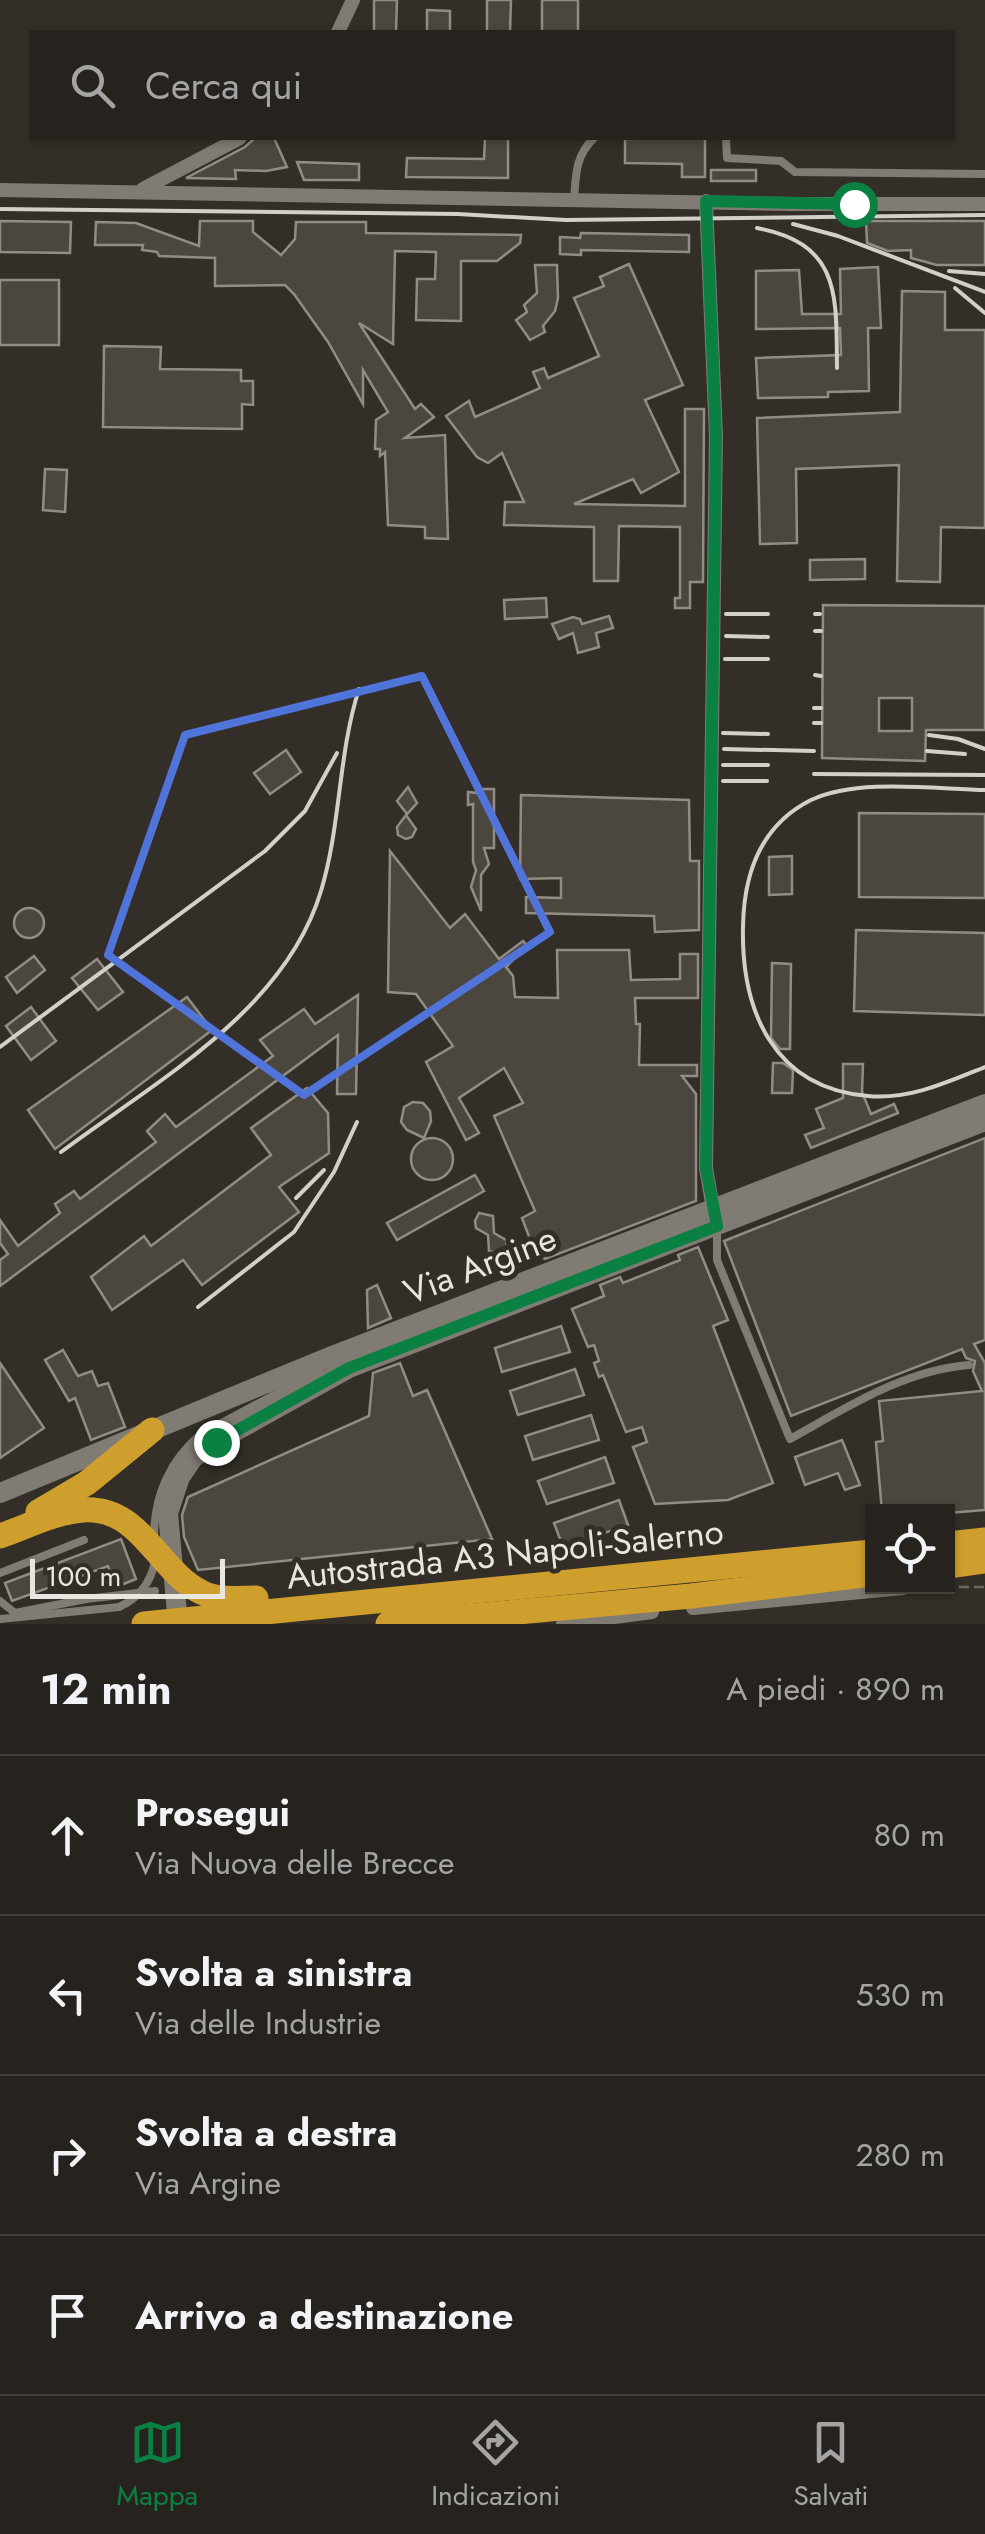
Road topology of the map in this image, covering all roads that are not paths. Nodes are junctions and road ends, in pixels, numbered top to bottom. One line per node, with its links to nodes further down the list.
1 (353, 0): 2 (street)
2 (339, 30)
3 (236, 140): 8 (street)
4 (592, 140): 9 (lane)
5 (726, 140): 6 (lane)
6 (985, 174)
7 (0, 190): 8 (street)
8 (138, 192): 9 (street)
9 (574, 200): 10 (street)
10 (706, 201): 11 (street); 14 (street)
11 (985, 204)
12 (985, 1104): 14 (street, Via Argine)
13 (985, 1120): 14 (street, Via Argine)
14 (715, 1218): 15 (street, Via Argine); 16 (lane); 33 (street, Via Argine)
15 (347, 1350): 17 (street, Via Argine); 31 (lane)
16 (970, 1365)
17 (152, 1430): 18 (street, Via Argine); 19 (highway)
18 (0, 1493)
19 (0, 1534): 27 (highway)
20 (84, 1540): 25 (lane)
21 (955, 1548): 23 (highway)
22 (865, 1553): 27 (highway, Autostrada A3 Napoli-Salerno)
23 (983, 1563): 24 (highway)
24 (955, 1565)
25 (0, 1573)
26 (865, 1575): 34 (highway, Autostrada A3 Napoli-Salerno)
27 (486, 1590): 32 (highway, Autostrada A3 Napoli-Salerno)
28 (154, 1591): 30 (lane)
29 (865, 1592): 35 (street)
30 (0, 1601)
31 (0, 1619)
32 (144, 1624)
33 (178, 1624)
34 (388, 1624)
35 (563, 1624)

